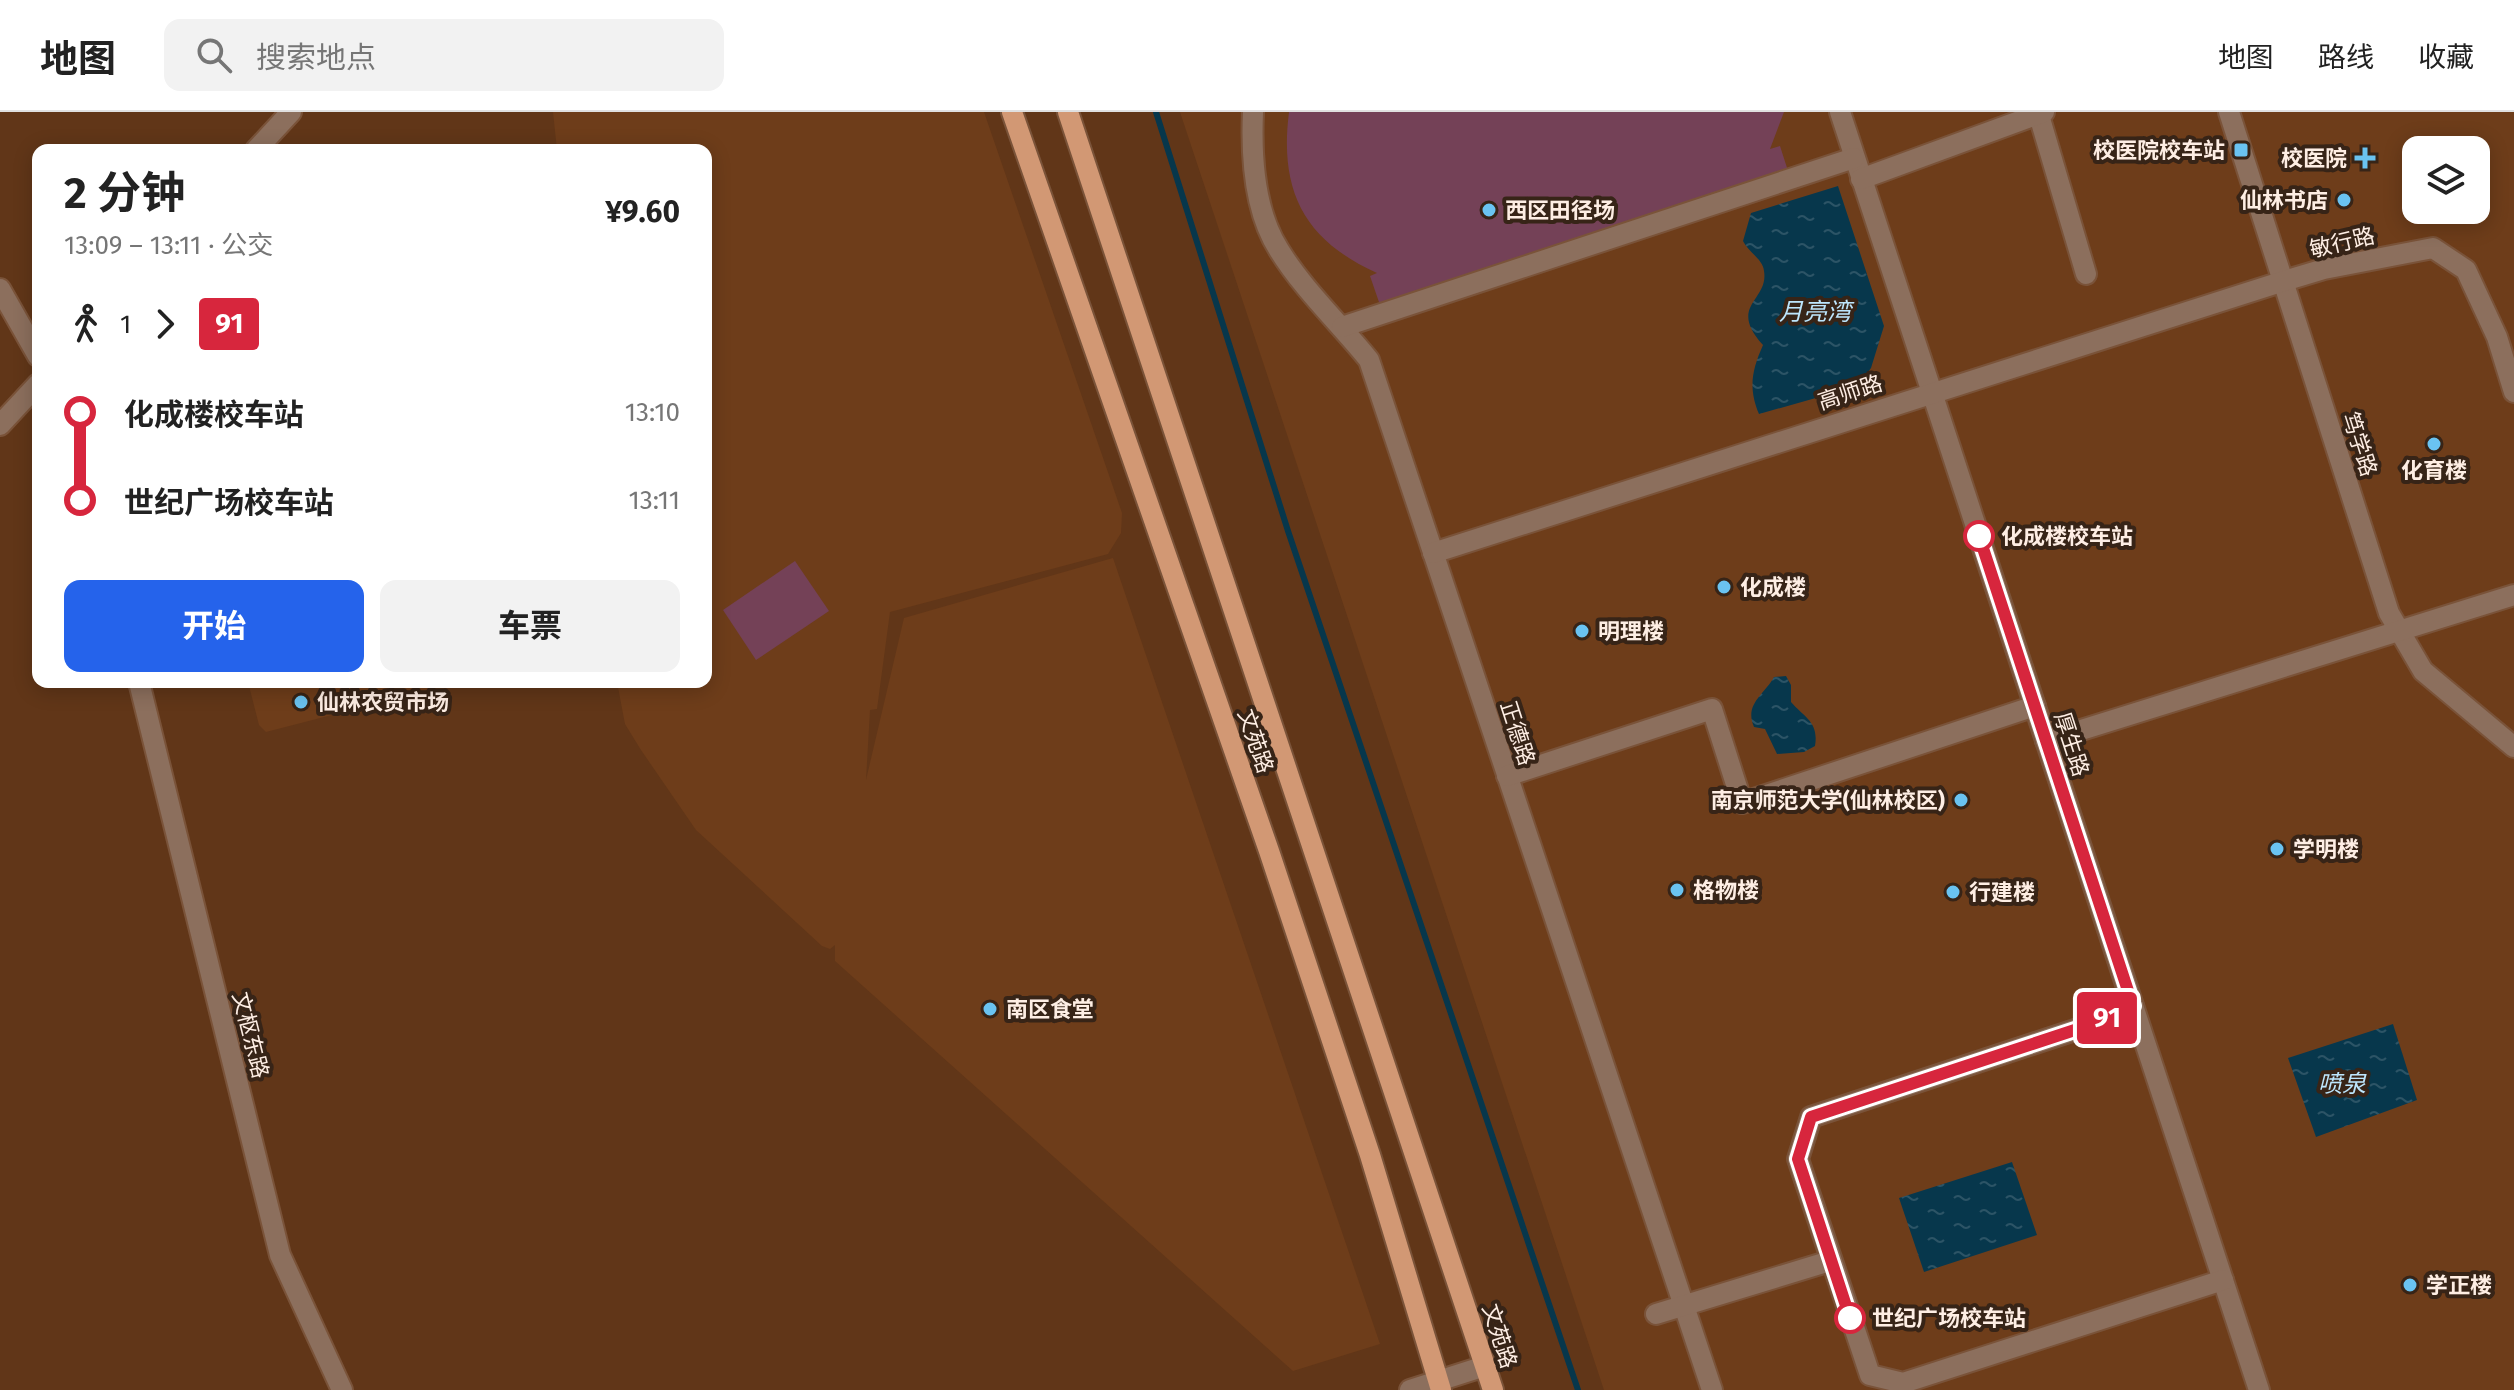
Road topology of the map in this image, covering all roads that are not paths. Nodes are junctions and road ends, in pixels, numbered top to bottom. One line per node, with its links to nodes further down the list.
1 (291, 112): 8 (street)
2 (1012, 112): 34 (main road, 文苑路)
3 (1068, 112): 33 (main road, 文苑路)
4 (1253, 112): 14 (street, 正德路)
5 (1840, 112): 9 (street, 厚生路)
6 (2229, 112): 12 (street, 笃学路)
7 (2040, 113): 10 (street); 11 (street)
8 (262, 144)
9 (1854, 158): 10 (street, 厚生路); 14 (street)
10 (1861, 179): 17 (street, 厚生路)
11 (2086, 274)
12 (2284, 281): 17 (street, 高师路); 18 (street, 敏行路); 22 (street, 笃学路)
13 (0, 289): 15 (street)
14 (1342, 327): 20 (street, 正德路)
15 (32, 345)
16 (32, 390): 19 (street)
17 (1931, 391): 20 (street, 高师路); 24 (street, 厚生路)
18 (2514, 392)
19 (0, 425)
20 (1433, 553): 27 (street, 正德路)
21 (2514, 595): 22 (street)
22 (2400, 632): 25 (street); 26 (street, 笃学路)
23 (140, 688): 35 (street, 文枢东路)
24 (2035, 706): 25 (street, 厚生路); 27 (street)
25 (2046, 741): 28 (street, 厚生路)
26 (2514, 747)
27 (1507, 776): 31 (street, 正德路)
28 (2133, 1006): 29 (street); 30 (street, 厚生路)
29 (1830, 1261): 30 (street); 31 (street)
30 (2223, 1280): 39 (street, 厚生路)
31 (1684, 1305): 32 (street); 38 (street, 正德路)
32 (1656, 1314)
33 (1485, 1366): 34 (street); 37 (main road, 文苑路)
34 (1439, 1384): 36 (street)
35 (342, 1390)
36 (1410, 1390)
37 (1493, 1390)
38 (1712, 1390)
39 (2259, 1390)

